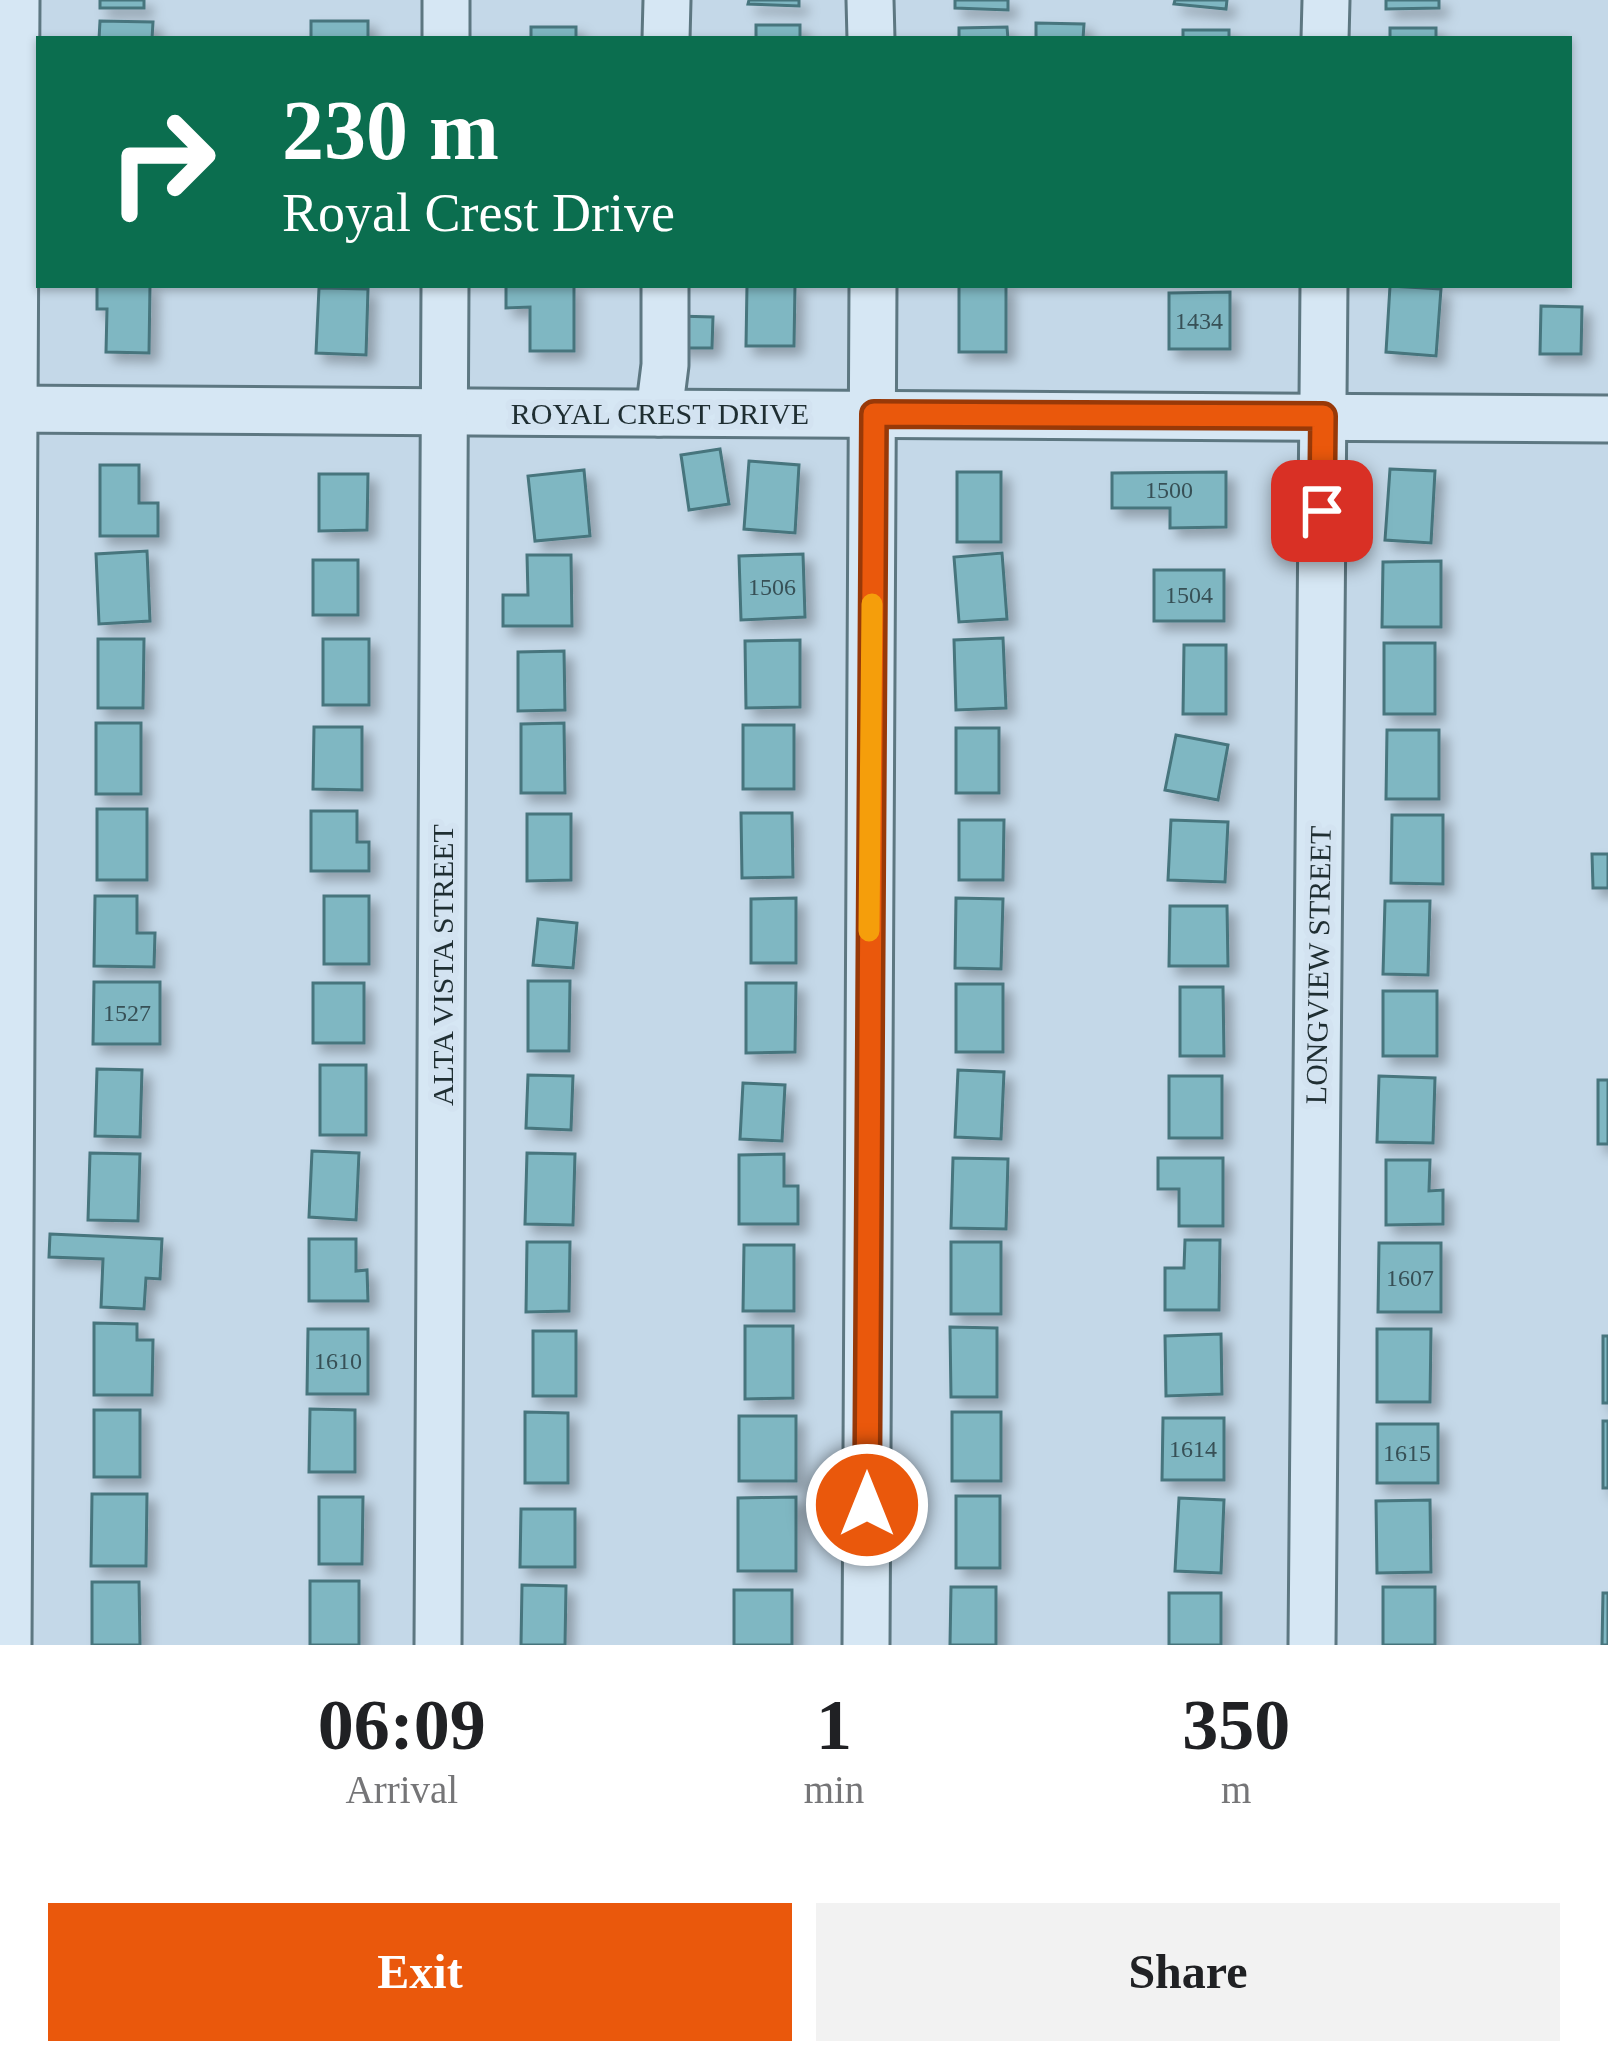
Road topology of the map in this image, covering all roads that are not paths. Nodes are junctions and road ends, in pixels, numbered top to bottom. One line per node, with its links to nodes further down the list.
1 (16, 0): 14 (street)
2 (446, 0): 6 (street)
3 (667, 0): 7 (street)
4 (870, 0): 8 (street)
5 (1326, 0): 9 (street)
6 (446, 36)
7 (667, 36)
8 (871, 36)
9 (1325, 36)
10 (445, 288): 15 (street, ALTA VISTA STREET)
11 (665, 288): 16 (street)
12 (872, 288): 17 (street)
13 (1324, 288): 18 (street, LONGVIEW STREET)
14 (7, 409): 15 (street, ROYAL CREST DRIVE); 20 (street)
15 (447, 412): 16 (street, ROYAL CREST DRIVE); 21 (street, ALTA VISTA STREET)
16 (659, 413): 17 (street, ROYAL CREST DRIVE)
17 (874, 414): 18 (street, ROYAL CREST DRIVE); 22 (street)
18 (1323, 416): 19 (street, ROYAL CREST DRIVE); 23 (street, LONGVIEW STREET)
19 (1608, 419)
20 (8, 1645)
21 (439, 1645)
22 (866, 1645)
23 (1312, 1645)

